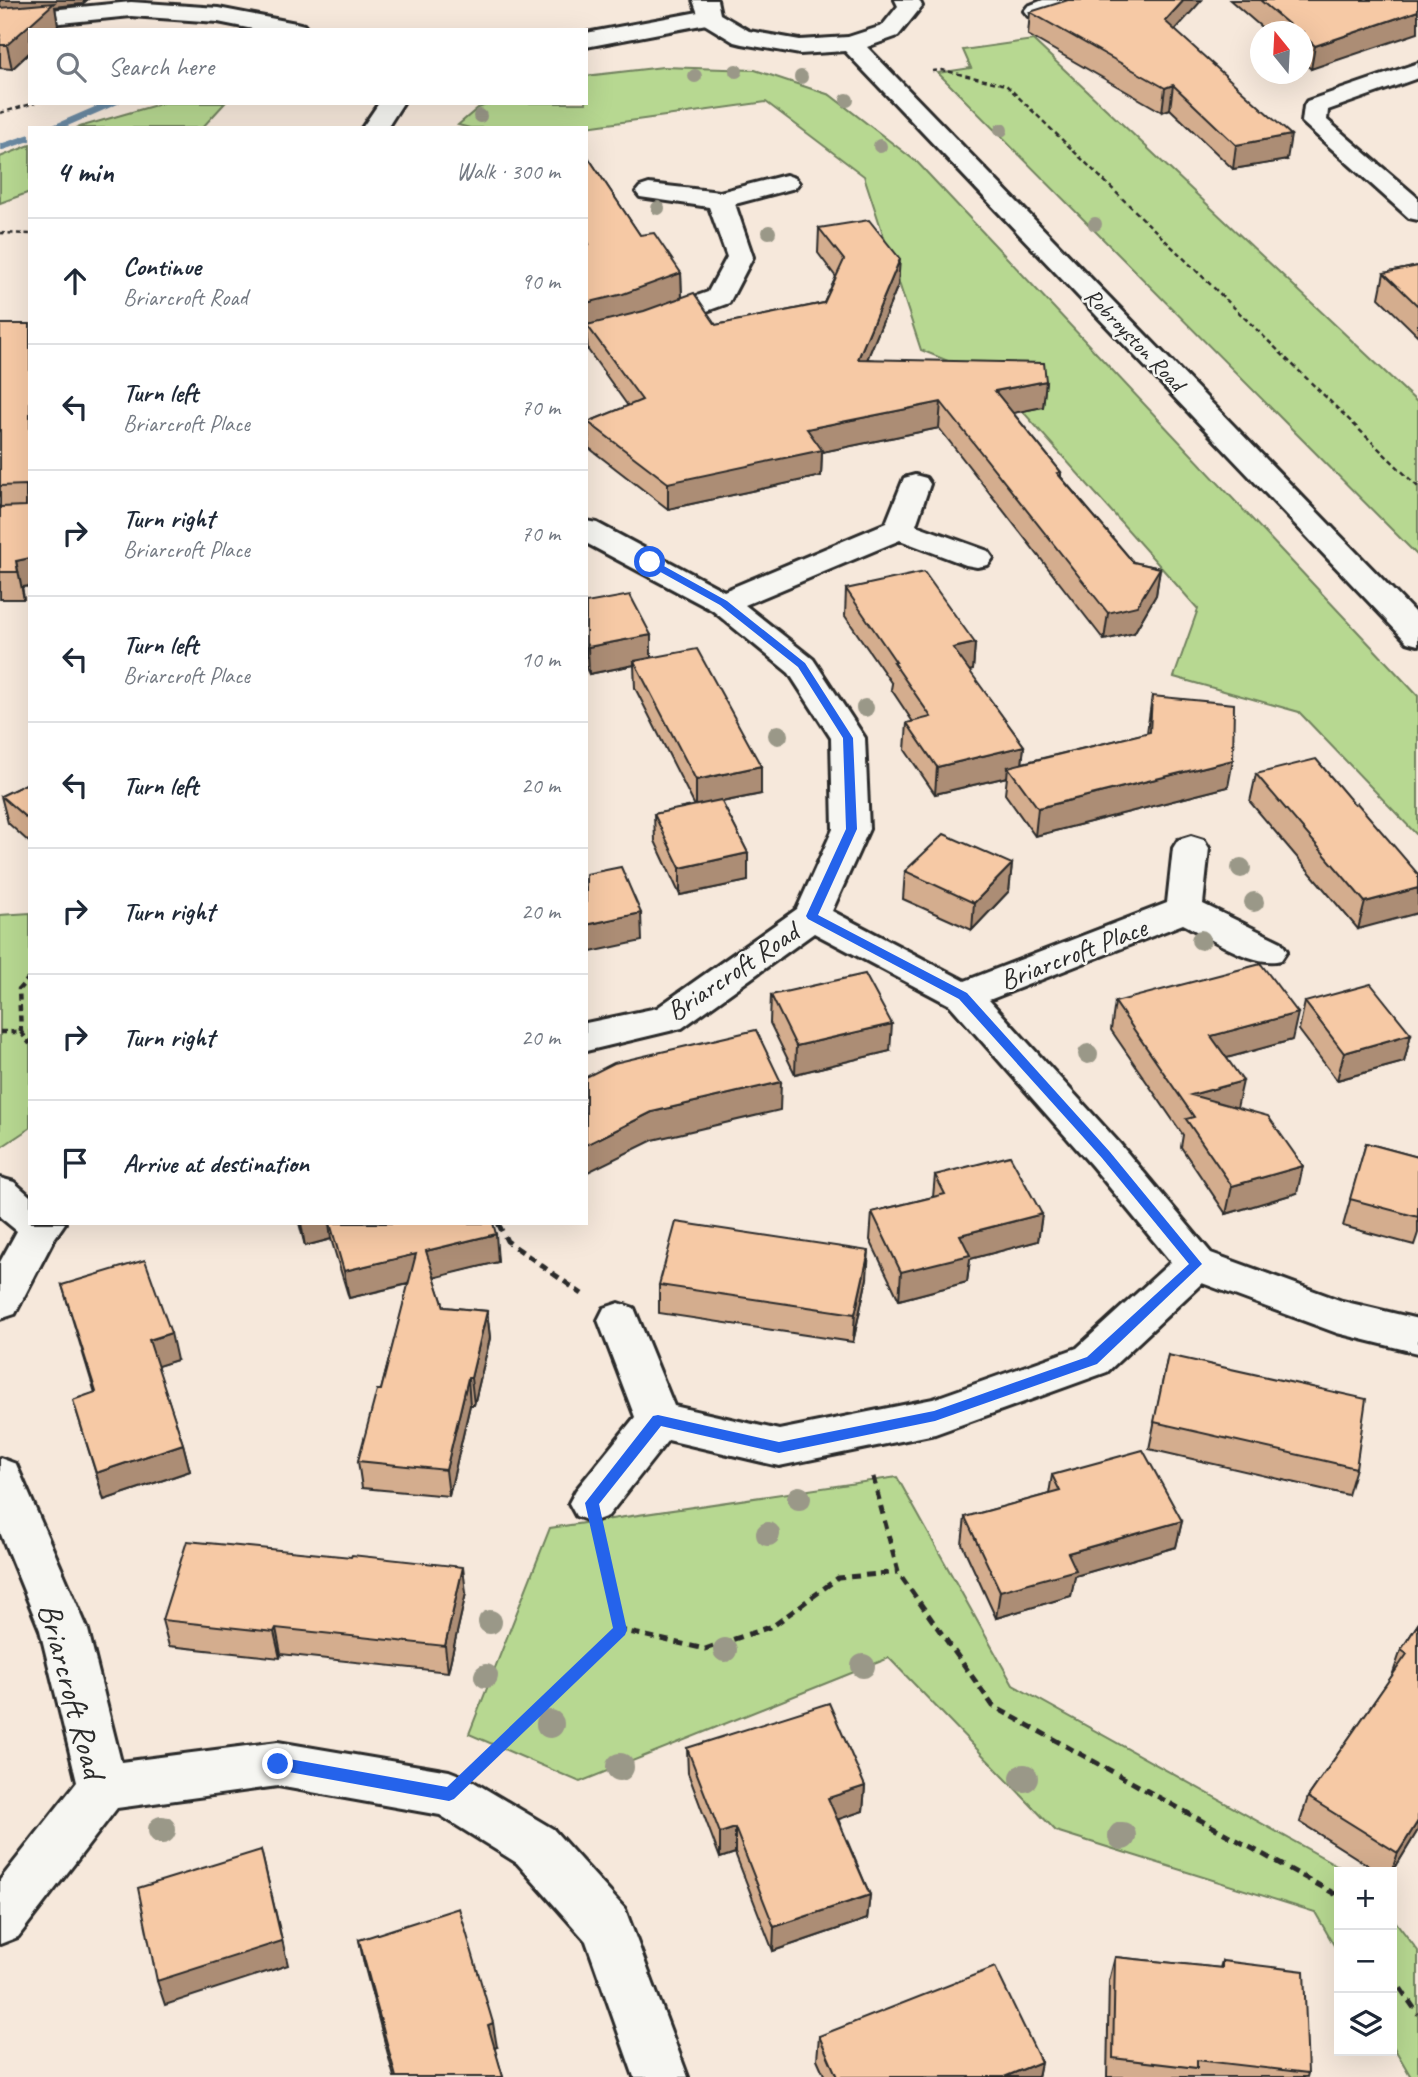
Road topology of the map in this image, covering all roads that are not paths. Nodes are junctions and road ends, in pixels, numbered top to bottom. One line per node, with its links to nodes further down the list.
1 (907, 0): 9 (street)
2 (1064, 0): 5 (street)
3 (132, 5): 6 (street); 7 (street)
4 (707, 9): 8 (street); 9 (street)
5 (1036, 11)
6 (0, 22)
7 (286, 28)
8 (588, 39)
9 (851, 44): 23 (street, Robroyston Road)
10 (1418, 70): 16 (street)
11 (390, 105): 12 (street)
12 (375, 126)
13 (786, 183): 15 (street)
14 (649, 192): 15 (street)
15 (720, 200): 17 (street)
16 (1418, 212)
17 (588, 340)
18 (915, 484): 19 (street)
19 (899, 528): 21 (street); 22 (street)
20 (588, 531): 22 (street, Briarcroft Road)
21 (977, 558)
22 (723, 603): 26 (street, Briarcroft Road)
23 (1418, 635)
24 (1191, 848): 25 (street)
25 (1184, 910): 27 (street); 28 (street, Briarcroft Place)
26 (812, 916): 28 (street, Briarcroft Place); 29 (street, Briarcroft Road)
27 (1268, 951)
28 (963, 996): 33 (street, Briarcroft Place)
29 (588, 1037)
30 (0, 1194): 31 (street)
31 (28, 1217)
32 (37, 1225): 34 (street)
33 (1196, 1264): 36 (street); 37 (street)
34 (0, 1302)
35 (618, 1320): 37 (street)
36 (1418, 1336)
37 (658, 1420): 39 (street)
38 (0, 1477): 40 (street, Briarcroft Road)
39 (592, 1503)
40 (103, 1787): 41 (street, Briarcroft Road); 42 (street)
41 (0, 1920)
42 (661, 2077)

